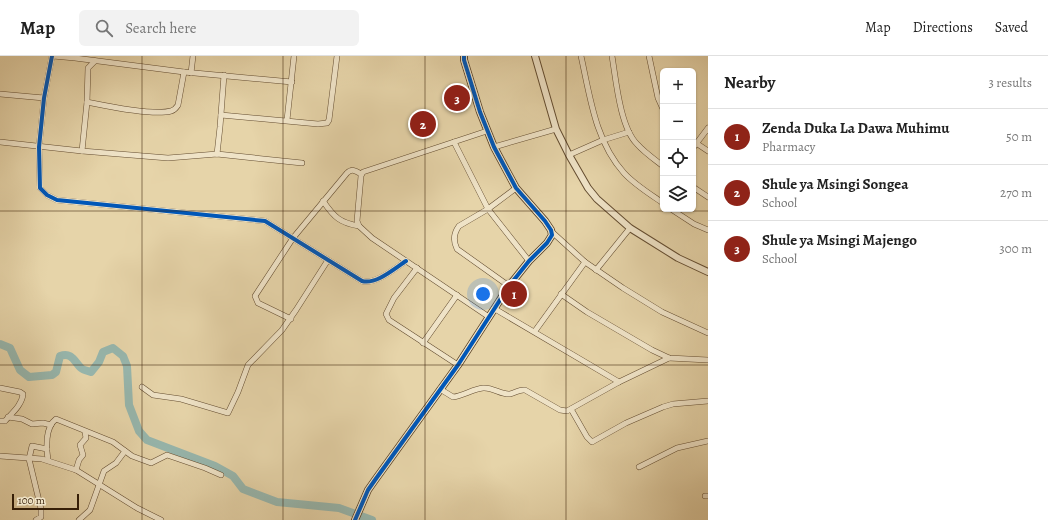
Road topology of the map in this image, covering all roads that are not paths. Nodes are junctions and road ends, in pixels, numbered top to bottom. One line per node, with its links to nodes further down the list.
1 (52, 56): 10 (street); 17 (street)
2 (193, 56): 13 (street)
3 (294, 56): 15 (street)
4 (337, 56): 21 (street)
5 (464, 56): 24 (street)
6 (535, 56): 23 (street)
7 (581, 56): 26 (street)
8 (612, 56): 25 (street)
9 (648, 56): 19 (street)
10 (75, 57): 11 (street)
11 (95, 61): 12 (street); 18 (street)
12 (184, 72): 13 (street); 18 (street)
13 (191, 73): 14 (street)
14 (224, 76): 15 (street); 20 (street)
15 (292, 82): 21 (street)
16 (0, 94): 17 (street)
17 (44, 98): 30 (street)
18 (87, 102): 33 (street)
19 (661, 104)
20 (221, 115): 21 (street); 35 (street)
21 (287, 120)
22 (708, 128): 29 (street)
23 (556, 129): 32 (street); 36 (street)
24 (487, 131): 28 (street); 32 (street)
25 (629, 132): 26 (street); 38 (street)
26 (603, 140): 36 (street); 44 (street)
27 (0, 142): 30 (street)
28 (454, 142): 39 (street); 45 (street)
29 (696, 143)
30 (38, 146): 33 (street); 46 (street)
31 (696, 146): 34 (street)
32 (494, 147): 40 (street)
33 (82, 151): 35 (street)
34 (708, 151)
35 (217, 154): 37 (street)
36 (569, 155): 50 (street)
37 (302, 163)
38 (660, 163)
39 (361, 174): 43 (street); 49 (street)
40 (516, 188): 45 (street); 52 (street)
41 (696, 189): 42 (street)
42 (708, 196)
43 (324, 201): 49 (street); 53 (street)
44 (660, 201)
45 (488, 209): 56 (street); 61 (street)
46 (154, 211): 48 (street); 53 (street)
47 (676, 212): 51 (street)
48 (161, 217)
49 (359, 226): 55 (street)
50 (630, 228): 59 (street); 60 (street)
51 (708, 230)
52 (552, 232): 56 (street); 57 (street)
53 (293, 238): 54 (street); 66 (street)
54 (328, 260): 55 (street); 66 (street)
55 (406, 261): 58 (street)
56 (529, 261): 61 (street)
57 (585, 262): 59 (street); 62 (street)
58 (418, 268): 63 (street); 69 (street)
59 (596, 270): 68 (street)
60 (708, 272)
61 (509, 286): 64 (street)
62 (561, 294): 67 (street); 70 (street)
63 (457, 295): 65 (street); 69 (street)
64 (495, 309): 65 (street); 67 (street)
65 (489, 317): 72 (street)
66 (290, 319): 74 (street)
67 (535, 332): 73 (street)
68 (708, 333)
69 (423, 343): 72 (street)
70 (669, 358): 71 (street); 73 (street)
71 (708, 361)
72 (458, 366): 76 (street)
73 (619, 382): 78 (street)
74 (142, 387)
75 (0, 388): 79 (street)
76 (440, 389): 78 (street); 96 (street)
77 (708, 400): 78 (street)
78 (571, 409)
79 (8, 417): 80 (street); 81 (street)
80 (0, 421)
81 (51, 424): 82 (street); 84 (street)
82 (85, 432): 85 (street); 90 (street)
83 (708, 442): 89 (street)
84 (47, 449): 87 (street); 88 (street)
85 (125, 451): 91 (street); 92 (street)
86 (0, 456): 87 (street)
87 (29, 459): 88 (street); 93 (street)
88 (48, 460): 90 (street)
89 (639, 467)
90 (76, 470): 92 (street)
91 (221, 475)
92 (99, 484): 94 (street); 95 (street)
93 (36, 520)
94 (79, 520)
95 (161, 520)
96 (355, 520)

